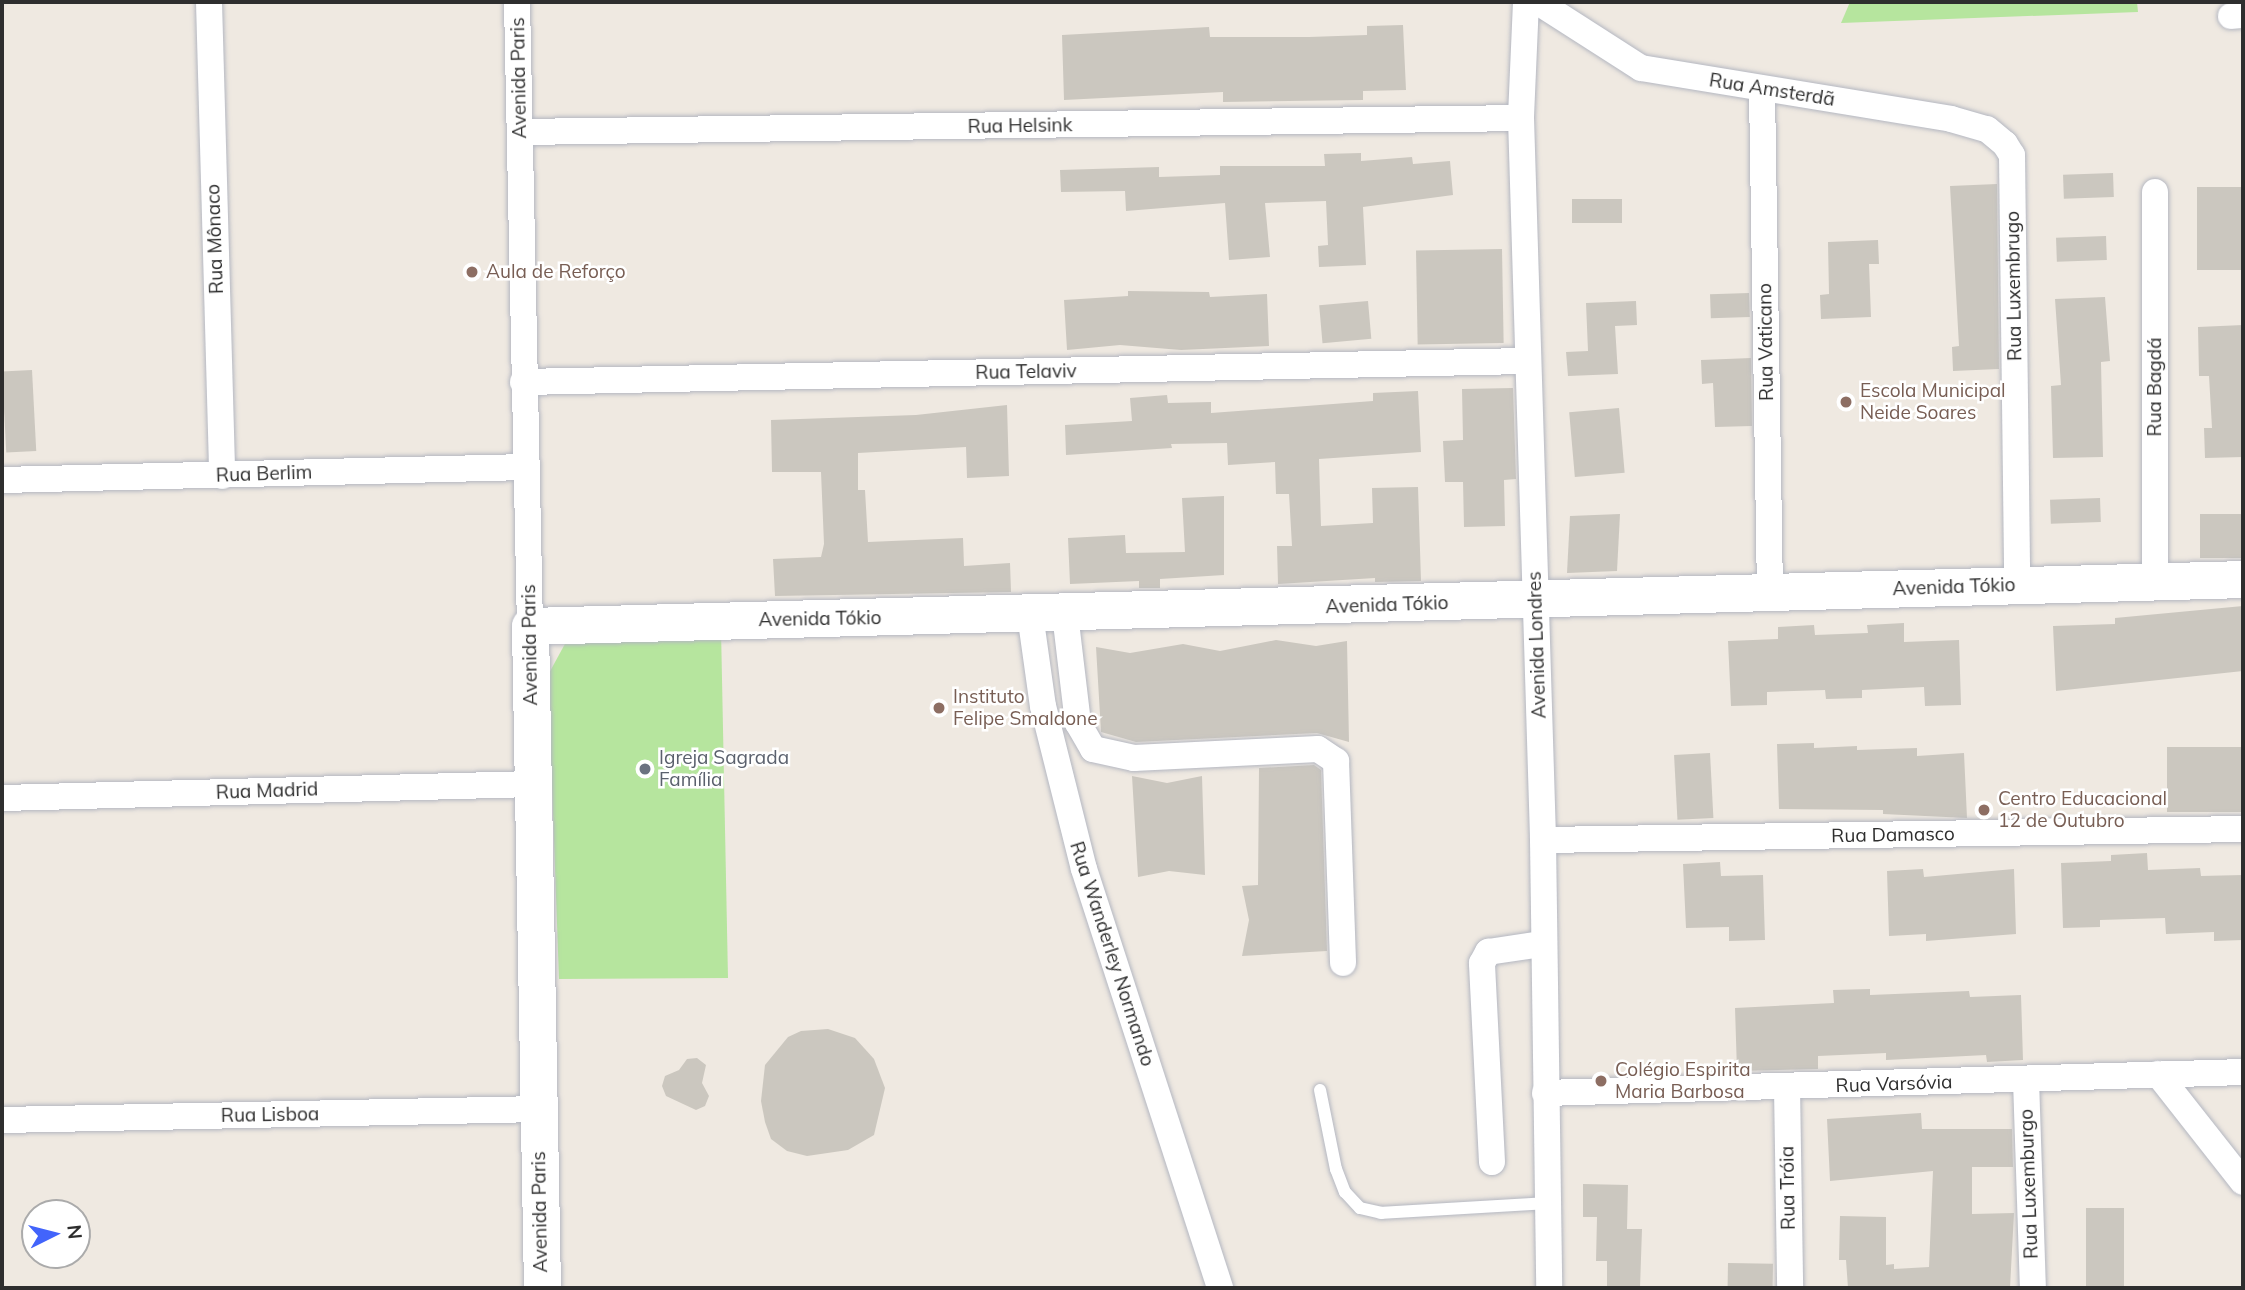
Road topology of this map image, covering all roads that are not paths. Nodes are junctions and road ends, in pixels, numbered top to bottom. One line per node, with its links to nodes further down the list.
1 (209, 2): 13 (street, Rua Mônaco)
2 (517, 2): 7 (street, Avenida Paris)
3 (1526, 2): 6 (street, Avenida Londres)
4 (1538, 2): 5 (street, Rua Amsterdã)
5 (1762, 90): 8 (street, Rua Amsterdã); 18 (street, Rua Vaticano)
6 (1521, 118): 7 (street, Rua Helsink); 10 (street, Avenida Londres)
7 (520, 132): 11 (street, Avenida Paris)
8 (2012, 156): 17 (street, Rua Luxembrugo)
9 (2155, 192): 16 (street, Rua Bagdá)
10 (1528, 361): 11 (street, Rua Telaviv); 19 (street, Avenida Londres)
11 (523, 382): 12 (street, Avenida Paris)
12 (526, 467): 13 (street, Rua Berlim); 21 (street, Avenida Paris)
13 (222, 476): 14 (street, Rua Berlim)
14 (2, 480)
15 (2243, 579): 16 (street, Avenida Tókio)
16 (2155, 581): 17 (street, Avenida Tókio)
17 (2017, 585): 18 (street, Avenida Tókio)
18 (1770, 593): 19 (street, Avenida Tókio)
19 (1535, 600): 20 (street, Avenida Tókio); 25 (street, Avenida Londres)
20 (1047, 614): 21 (street, Avenida Tókio); 27 (street); 40 (street, Rua Wanderley Normando)
21 (530, 626): 22 (street, Avenida Paris)
22 (533, 784): 23 (street, Rua Madrid); 34 (street, Avenida Paris)
23 (2, 798)
24 (2243, 829): 25 (street, Rua Damasco)
25 (1543, 840): 26 (street, Avenida Londres)
26 (1542, 944): 33 (street, Avenida Londres); 36 (street)
27 (1343, 963)
28 (2243, 1072): 29 (street, Rua Varsóvia)
29 (2158, 1074): 30 (street, Rua Varsóvia); 37 (street)
30 (2025, 1080): 31 (street, Rua Varsóvia); 43 (street, Rua Luxemburgo)
31 (1787, 1087): 33 (street, Rua Varsóvia); 42 (street, Rua Tróia)
32 (1320, 1090): 38 (lane)
33 (1545, 1093): 38 (street, Avenida Londres)
34 (539, 1109): 35 (street, Rua Lisboa); 39 (street, Avenida Paris)
35 (2, 1120)
36 (1492, 1162)
37 (2243, 1182)
38 (1548, 1203): 41 (street, Avenida Londres)
39 (542, 1288)
40 (1220, 1288)
41 (1549, 1288)
42 (1790, 1288)
43 (2033, 1288)

